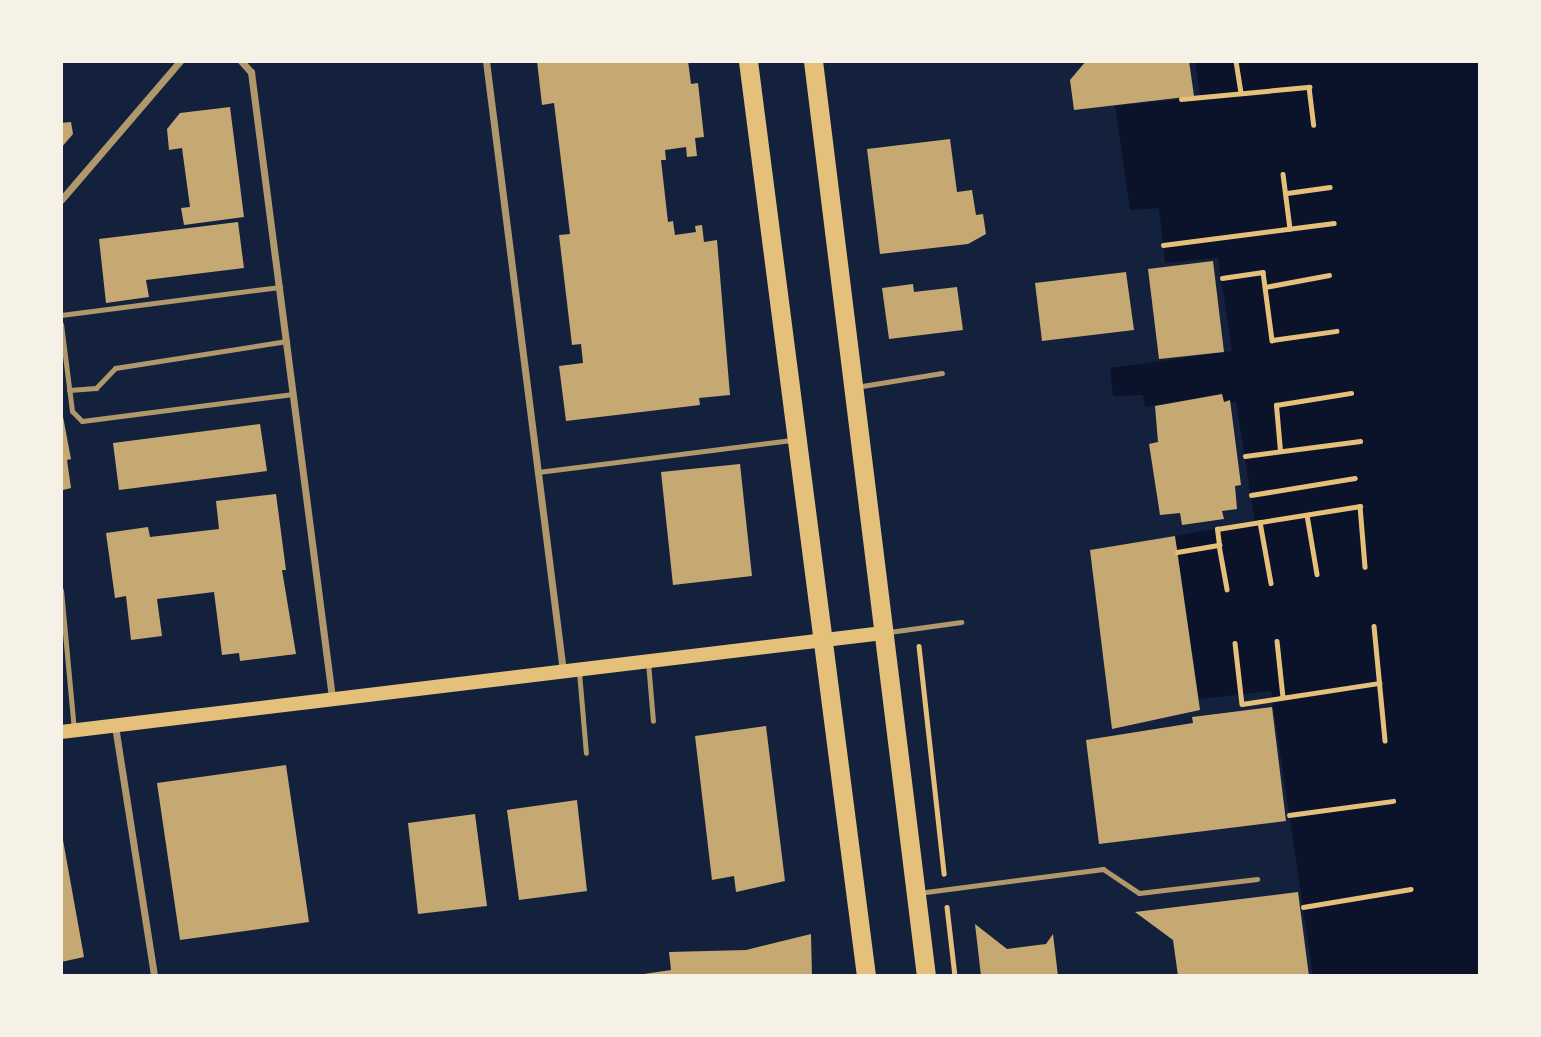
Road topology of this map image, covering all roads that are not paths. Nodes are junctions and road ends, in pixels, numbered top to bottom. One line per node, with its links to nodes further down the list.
1 (180, 61): 6 (street)
2 (241, 61): 7 (street)
3 (486, 61): 16 (street)
4 (748, 61): 15 (highway)
5 (813, 61): 12 (highway)
6 (61, 200)
7 (280, 287): 8 (lane); 10 (street)
8 (61, 315)
9 (61, 324): 13 (lane)
10 (287, 341): 13 (lane); 14 (street)
11 (942, 373): 12 (lane)
12 (853, 387): 19 (highway)
13 (69, 390): 14 (lane)
14 (293, 394): 24 (street)
15 (799, 439): 16 (lane); 20 (highway)
16 (538, 472): 23 (street)
17 (61, 590): 27 (lane)
18 (961, 622): 19 (lane)
19 (883, 632): 20 (main road); 30 (highway)
20 (825, 641): 21 (main road); 32 (highway)
21 (649, 662): 22 (main road); 25 (lane)
22 (579, 670): 23 (main road); 28 (lane)
23 (563, 671): 24 (main road)
24 (332, 697): 26 (main road)
25 (653, 721)
26 (115, 725): 27 (main road); 31 (street)
27 (68, 731)
28 (586, 753)
29 (1257, 880): 30 (lane)
30 (915, 893): 33 (highway)
31 (154, 976)
32 (866, 976)
33 (926, 976)

